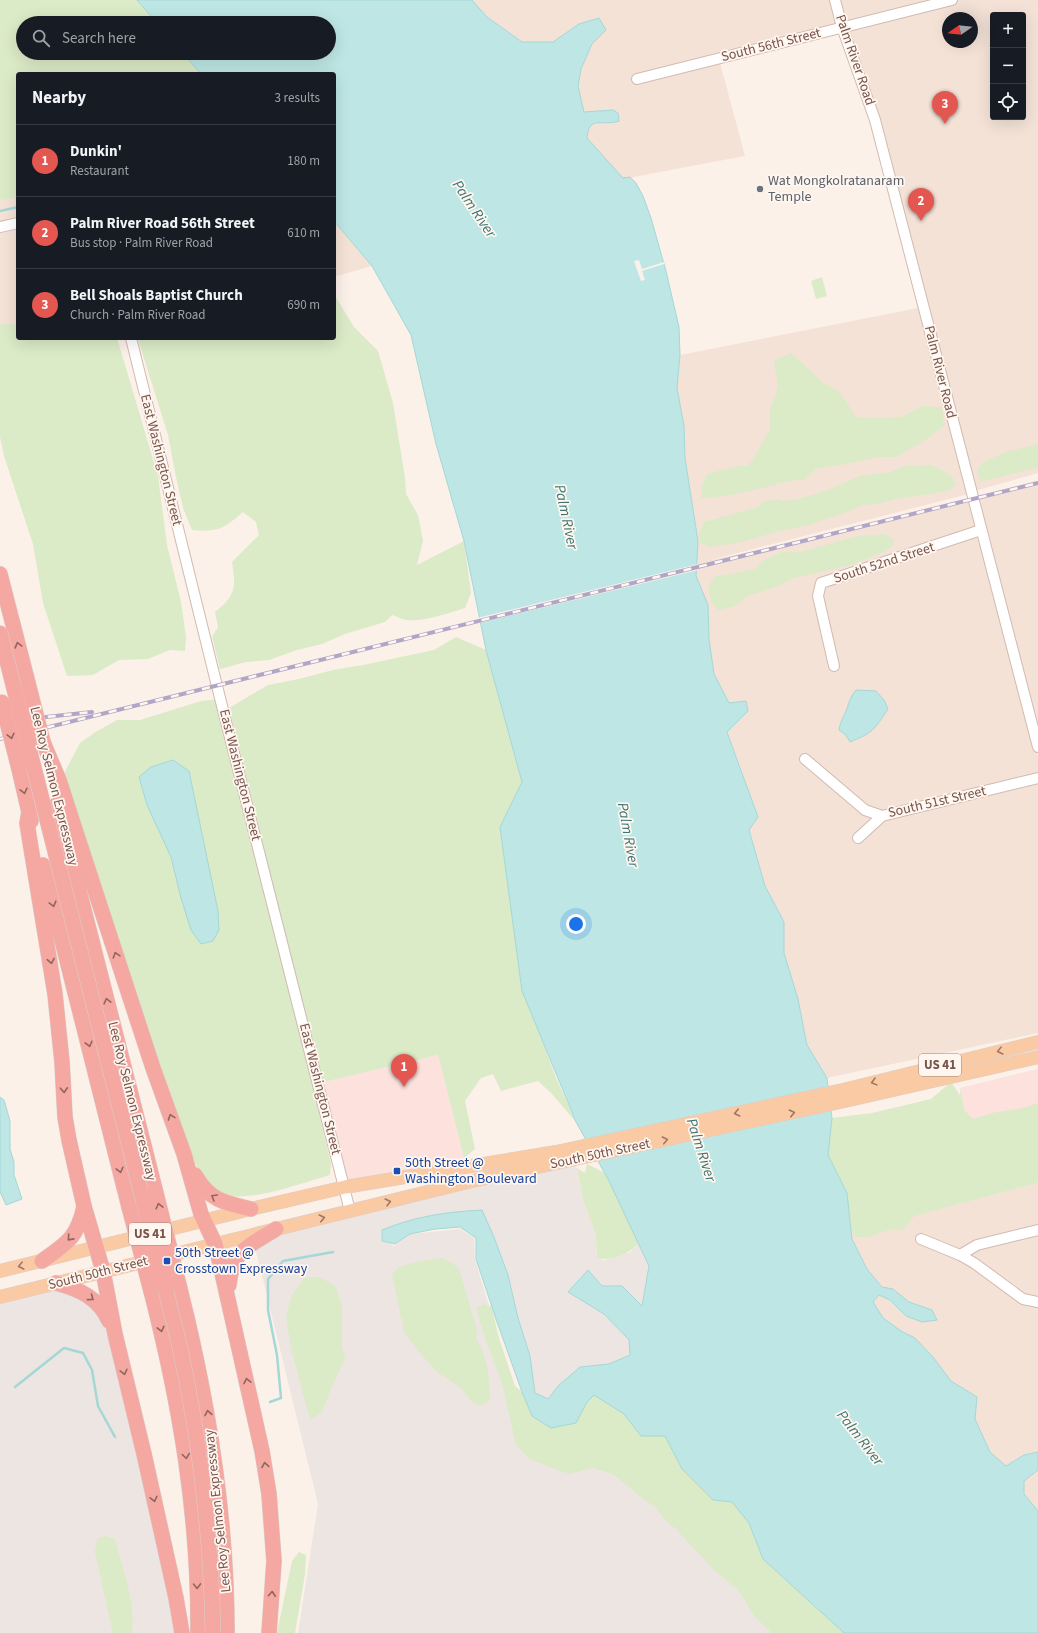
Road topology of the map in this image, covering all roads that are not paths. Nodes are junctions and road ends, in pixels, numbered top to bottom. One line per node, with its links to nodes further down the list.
1 (835, 0): 3 (street, Palm River Road)
2 (952, 0): 3 (street, South 56th Street)
3 (842, 27): 4 (street, South 56th Street); 8 (street, Palm River Road)
4 (637, 79)
5 (16, 224): 6 (street)
6 (0, 227)
7 (131, 340): 25 (street, East Washington Street)
8 (981, 530): 11 (street, South 52nd Street); 13 (street, Palm River Road)
9 (0, 574): 15 (highway, Lee Roy Selmon Expressway, one-way to 9, bridge)
10 (0, 633): 46 (highway, bridge)
11 (834, 666)
12 (1, 697): 17 (highway, Lee Roy Selmon Expressway, one-way to 17, bridge)
13 (1038, 747)
14 (805, 759): 18 (street, South 51st Street)
15 (49, 762): 23 (highway, one-way to 15); 47 (highway, Lee Roy Selmon Expressway, one-way to 15, bridge)
16 (1038, 778): 18 (street, South 51st Street)
17 (29, 812): 26 (highway, one-way to 26); 45 (highway, Lee Roy Selmon Expressway, one-way to 45, bridge)
18 (882, 816): 19 (street)
19 (858, 838)
20 (1038, 1042): 22 (main road, South 50th Street / US 41, one-way to 22)
21 (1038, 1057): 22 (main road, South 50th Street / US 41)
22 (844, 1096): 24 (main road, South 50th Street / US 41)
23 (184, 1154): 27 (highway, one-way to 23); 29 (highway)
24 (557, 1157): 25 (main road, South 50th Street / US 41); 28 (main road, South 50th Street / US 41, one-way to 24)
25 (345, 1187): 27 (main road, South 50th Street / US 41); 28 (street, East Washington Street)
26 (84, 1206): 34 (highway); 36 (highway, one-way to 36)
27 (251, 1208): 29 (main road, South 50th Street / US 41)
28 (350, 1211): 30 (main road, South 50th Street / US 41, one-way to 28)
29 (204, 1220): 33 (highway); 34 (main road, South 50th Street / US 41)
30 (276, 1229): 33 (main road, South 50th Street / US 41); 41 (highway)
31 (1038, 1230): 35 (street)
32 (921, 1239): 35 (street)
33 (215, 1244): 37 (main road, South 50th Street / US 41); 41 (highway)
34 (96, 1247): 36 (main road, South 50th Street / US 41); 37 (highway)
35 (960, 1255): 42 (street)
36 (42, 1261): 38 (main road, South 50th Street / US 41, one-way to 38)
37 (103, 1271): 39 (main road, South 50th Street / US 41); 43 (highway)
38 (0, 1272)
39 (56, 1283): 40 (main road, South 50th Street / US 41); 43 (highway, one-way to 43)
40 (0, 1297)
41 (229, 1298): 48 (highway, one-way to 41)
42 (1038, 1302)
43 (115, 1334): 44 (highway, one-way to 44)
44 (182, 1633)
45 (198, 1633)
46 (213, 1633)
47 (227, 1633)
48 (268, 1633)

